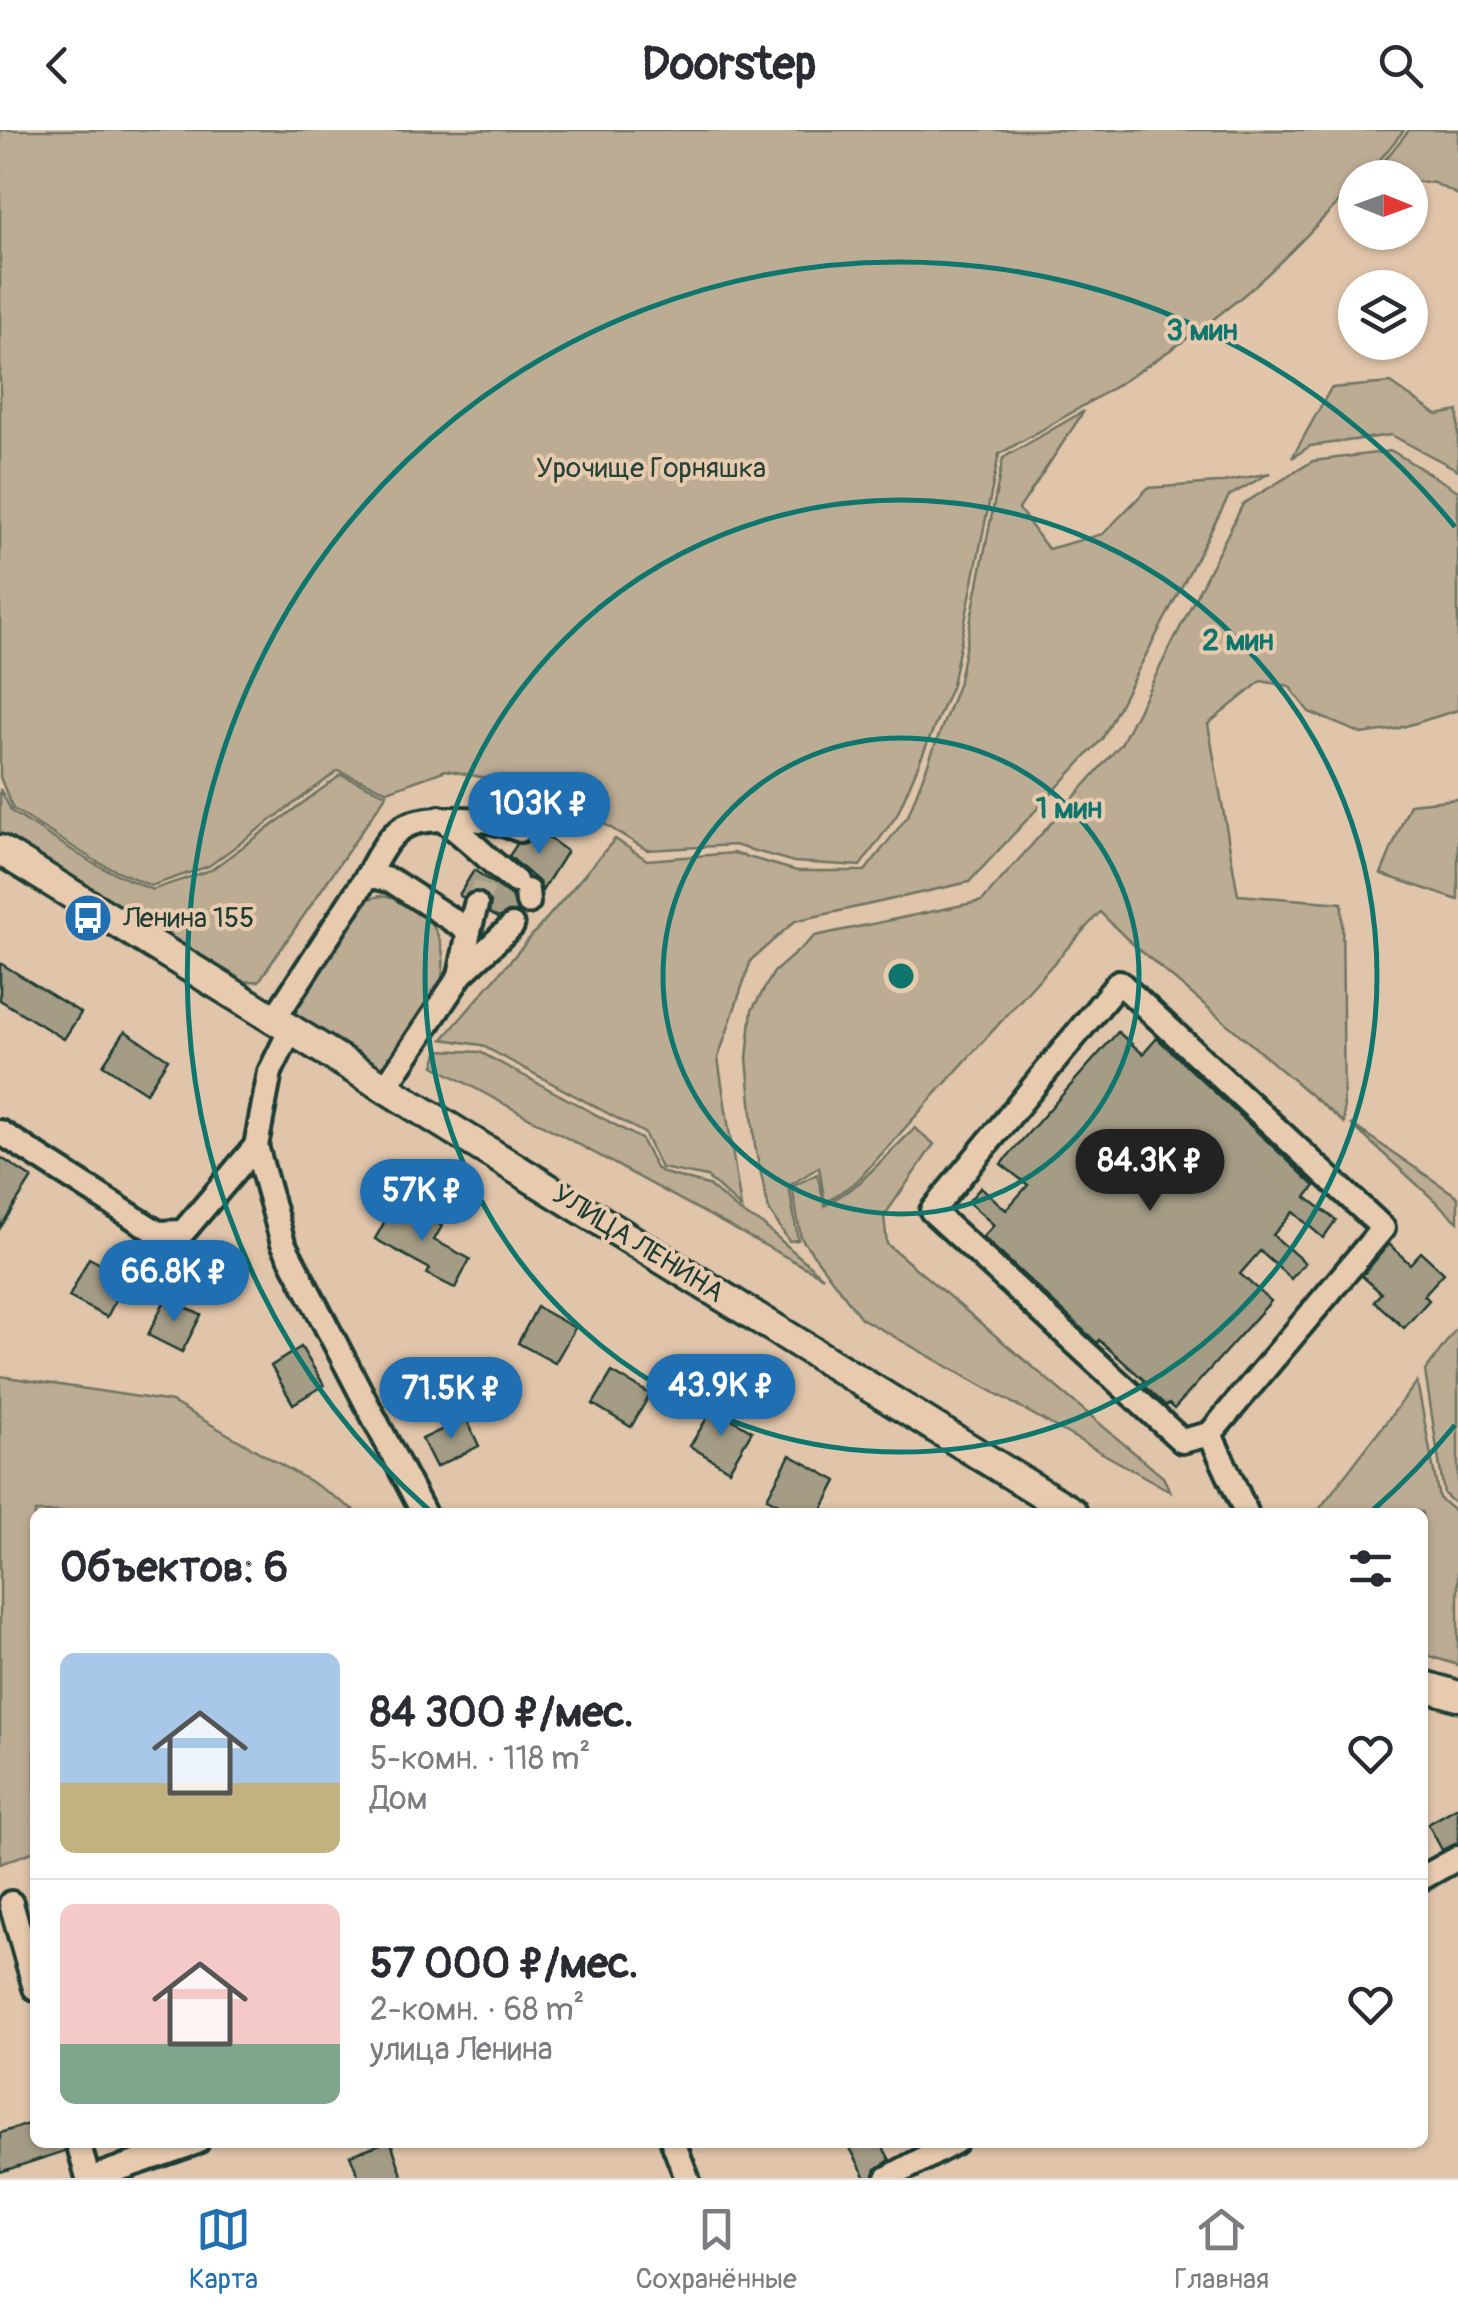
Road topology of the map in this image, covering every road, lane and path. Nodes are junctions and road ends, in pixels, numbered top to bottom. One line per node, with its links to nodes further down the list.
1 (440, 818): 2 (street); 4 (street); 5 (street)
2 (520, 830)
3 (0, 850): 10 (main road, УЛИЦА ЛЕНИНА)
4 (368, 875): 8 (street); 10 (street)
5 (524, 891)
6 (476, 905): 8 (street)
7 (512, 926): 9 (street)
8 (469, 932): 9 (street)
9 (460, 976): 11 (street)
10 (282, 1026): 11 (main road, УЛИЦА ЛЕНИНА); 13 (street)
11 (385, 1088): 16 (main road, УЛИЦА ЛЕНИНА)
12 (0, 1132): 13 (street)
13 (256, 1146): 15 (street)
14 (1210, 1434): 14 (street); 17 (street)
15 (421, 1508)
16 (1066, 1508)
17 (1244, 1508)
18 (1428, 1686): 19 (main road)
19 (1458, 1696)
20 (1458, 1858): 21 (street)
21 (1428, 1875)
22 (6, 1903): 23 (street)
23 (30, 1973)
24 (80, 2148): 28 (street)
25 (180, 2148): 28 (street)
26 (676, 2148): 29 (street)
27 (945, 2148): 30 (street)
28 (90, 2178)
29 (687, 2178)
30 (888, 2178)

